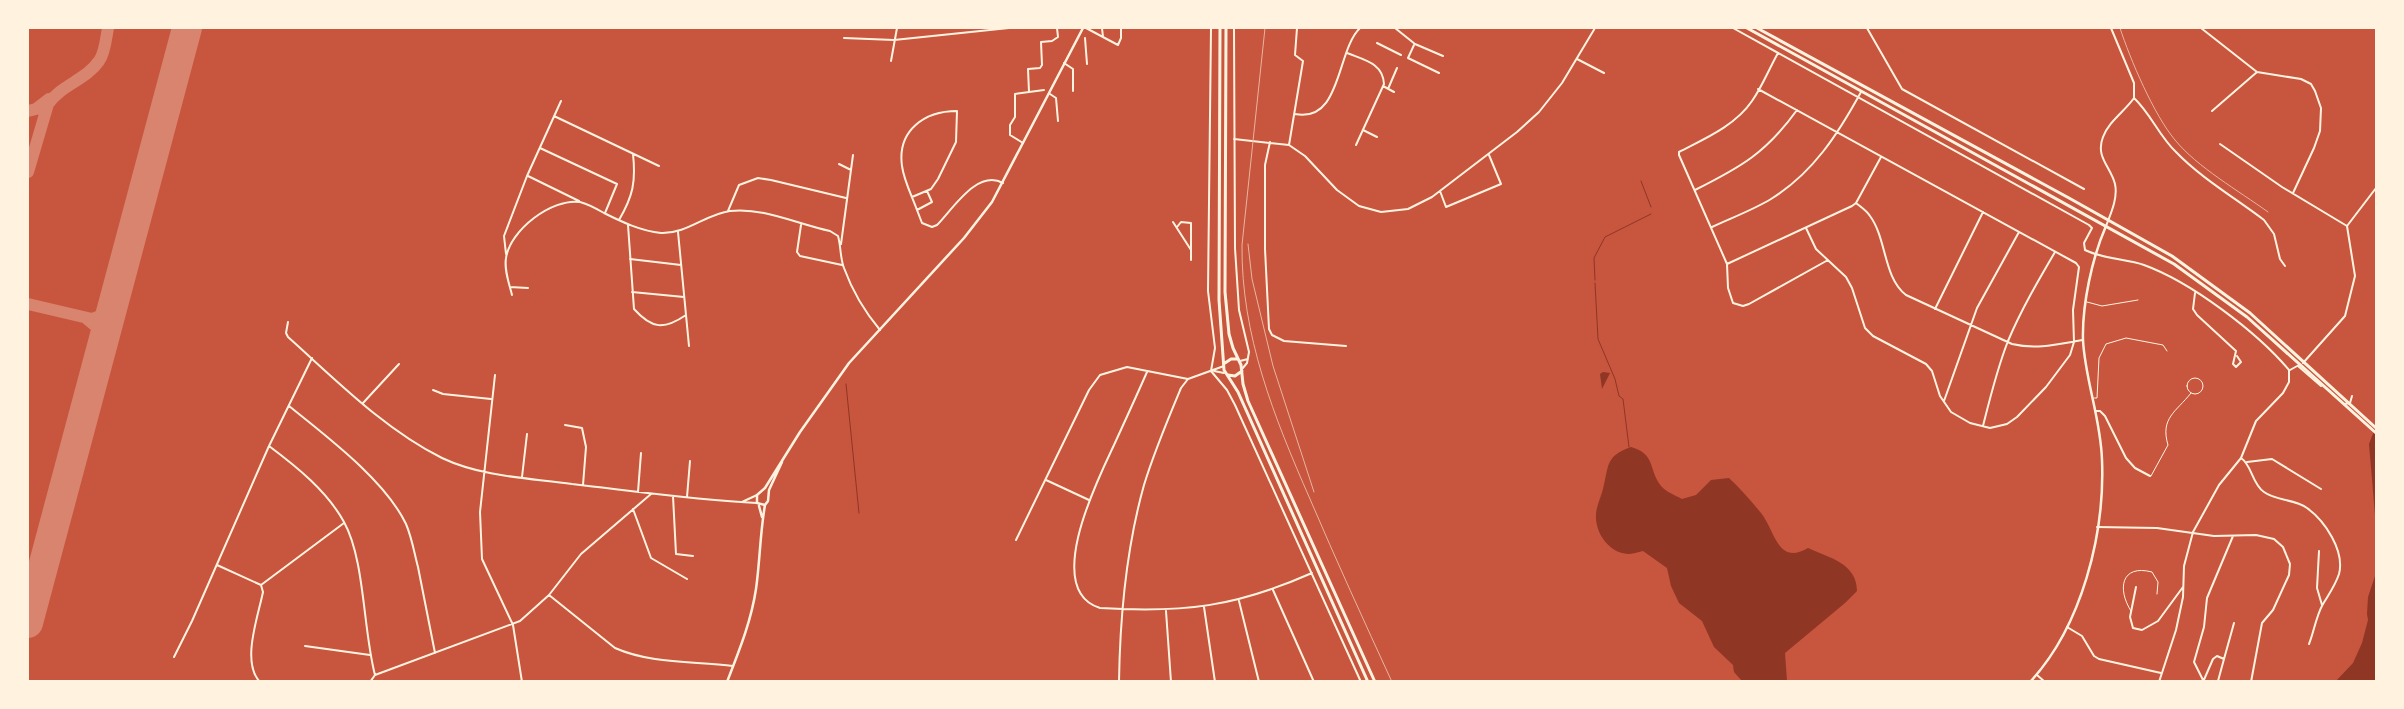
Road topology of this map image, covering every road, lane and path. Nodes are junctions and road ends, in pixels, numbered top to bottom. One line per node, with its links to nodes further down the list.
1 (897, 28): 24 (street)
2 (1009, 28): 24 (street)
3 (1057, 28): 46 (street)
4 (1084, 28): 21 (street); 33 (street)
5 (1102, 28): 21 (street)
6 (1121, 28): 21 (street)
7 (1211, 28): 143 (street)
8 (1220, 28): 139 (main road)
9 (1226, 28): 137 (main road)
10 (1234, 28): 60 (street)
11 (1297, 28): 54 (street)
12 (1360, 28): 27 (street)
13 (1395, 28): 26 (street)
14 (1595, 28): 31 (street)
15 (1733, 28): 28 (street)
16 (1747, 28): 45 (main road)
17 (1757, 28): 40 (main road)
18 (1867, 28): 77 (street)
19 (2111, 28): 50 (street)
20 (2201, 28): 36 (street)
21 (1103, 37)
22 (844, 38): 24 (street)
23 (1085, 38): 34 (street)
24 (894, 40): 32 (street)
25 (1377, 43): 29 (street)
26 (1415, 44): 30 (street); 38 (street)
27 (1347, 53): 39 (street); 54 (street)
28 (1778, 53): 42 (street); 49 (street)
29 (1402, 55)
30 (1443, 56)
31 (1577, 59): 37 (street); 68 (street)
32 (892, 61)
33 (1064, 63): 44 (street); 48 (street)
34 (1087, 64)
35 (1397, 68): 41 (street)
36 (2257, 72): 53 (street); 81 (street)
37 (1604, 73)
38 (1439, 74)
39 (1383, 86): 41 (street); 57 (street)
40 (1864, 86): 45 (main road); 90 (main road)
41 (1388, 89): 47 (street)
42 (1758, 89): 52 (street); 78 (street)
43 (1044, 90): 46 (street)
44 (1073, 91)
45 (1862, 91): 49 (street); 95 (main road)
46 (1029, 92): 62 (street)
47 (1394, 92)
48 (1049, 94): 56 (street); 62 (street)
49 (1858, 97): 58 (street); 105 (street)
50 (2134, 98): 90 (street); 113 (street)
51 (561, 101): 55 (street)
52 (1797, 110): 58 (street); 78 (street)
53 (2212, 111)
54 (1295, 114): 64 (street)
55 (554, 116): 66 (street); 67 (street)
56 (1058, 121)
57 (1362, 130): 59 (street); 65 (street)
58 (1838, 134): 70 (street); 97 (street)
59 (1377, 137)
60 (1234, 140): 61 (street); 136 (street)
61 (1270, 142): 64 (street); 132 (street)
62 (1023, 143): 75 (street)
63 (2220, 144): 81 (street)
64 (1289, 145): 80 (street)
65 (1356, 145)
66 (540, 148): 74 (street); 89 (street)
67 (633, 154): 72 (street); 91 (street)
68 (1489, 154): 80 (street); 80 (street)
69 (853, 155): 73 (street)
70 (1881, 157): 85 (street); 88 (street)
71 (839, 164): 73 (street)
72 (659, 166)
73 (850, 170): 83 (street)
74 (527, 176): 84 (street); 106 (street)
75 (1003, 182): 86 (street); 127 (street)
76 (2376, 188): 96 (street)
77 (2084, 189)
78 (1695, 190): 97 (street)
79 (927, 191): 82 (street); 82 (street); 86 (street)
80 (1440, 191)
81 (2293, 193): 96 (street)
82 (912, 197): 86 (street)
83 (846, 198): 87 (street); 102 (street)
84 (582, 202): 89 (street); 106 (street)
85 (1856, 203): 99 (street); 122 (street)
86 (917, 210)
87 (728, 211): 94 (street); 100 (street)
88 (1983, 212): 101 (street); 122 (street)
89 (605, 213): 91 (street)
90 (2109, 219): 95 (street); 126 (main road)
91 (619, 220): 93 (street)
92 (1173, 222): 98 (street)
93 (628, 224): 100 (street); 107 (street)
94 (801, 225): 102 (street); 112 (street)
95 (2106, 226): 105 (street); 126 (main road)
96 (2347, 226): 140 (street)
97 (1712, 227): 110 (street)
98 (1177, 228): 103 (street); 103 (street)
99 (1806, 228): 109 (street); 110 (street)
100 (678, 232): 111 (street)
101 (2019, 232): 104 (street); 125 (street)
102 (840, 245): 112 (street)
103 (1191, 250): 108 (street)
104 (2055, 252): 129 (street); 130 (street)
105 (2095, 254): 117 (street); 121 (street)
106 (506, 256): 114 (street)
107 (630, 259): 111 (street); 116 (street)
108 (1191, 260)
109 (1828, 260): 110 (street); 153 (street)
110 (1727, 264)
111 (681, 265): 119 (street)
112 (843, 266): 127 (street)
113 (2284, 266)
114 (510, 287): 115 (street); 118 (street)
115 (528, 288)
116 (632, 292): 119 (street); 123 (street)
117 (2195, 293): 134 (street); 141 (street)
118 (512, 295)
119 (684, 297): 123 (street)
120 (2138, 300): 121 (lane)
121 (2087, 302): 128 (street)
122 (1935, 309): 125 (street)
123 (686, 315): 131 (street)
124 (288, 322): 135 (street)
125 (1970, 325): 129 (street); 153 (street)
126 (2264, 329): 159 (main road); 160 (main road)
127 (880, 330): 164 (street)
128 (2083, 340): 130 (street); 152 (street)
129 (2008, 342): 130 (street); 158 (street)
130 (2074, 342): 158 (street)
131 (689, 346)
132 (1346, 346)
133 (2166, 351): 152 (lane)
134 (2237, 356)
135 (312, 358): 154 (street); 155 (street)
136 (1248, 359): 137 (street); 142 (street)
137 (1239, 360): 139 (main road); 142 (main road)
138 (399, 364): 154 (street)
139 (1224, 365): 143 (street); 145 (main road)
140 (2298, 366): 141 (street); 150 (street)
141 (2288, 369): 165 (street)
142 (1242, 370): 145 (main road); 235 (main road)
143 (1212, 371): 145 (street); 147 (street); 195 (street)
144 (1147, 372): 147 (street); 171 (street); 181 (street)
145 (1227, 374): 234 (main road)
146 (495, 375): 151 (street)
147 (1188, 378): 206 (street)
148 (433, 390): 151 (street)
149 (2191, 393): 149 (lane); 169 (lane)
150 (2352, 396)
151 (491, 398): 168 (street)
152 (2093, 398): 156 (street)
153 (1944, 402): 158 (street)
154 (363, 403): 168 (street)
155 (288, 406): 162 (street); 214 (street)
156 (2096, 411): 169 (street); 188 (street)
157 (565, 425): 172 (street)
158 (1983, 426)
159 (2376, 428)
160 (2376, 432)
161 (527, 434): 170 (street)
162 (269, 446): 187 (street); 194 (street)
163 (641, 453): 174 (street)
164 (783, 458): 175 (street); 179 (street)
165 (2241, 458): 167 (street); 189 (street)
166 (690, 461): 180 (street)
167 (2247, 462): 173 (street); 204 (street)
168 (483, 472): 170 (street); 210 (street)
169 (2150, 476)
170 (522, 478): 172 (street)
171 (1046, 480): 181 (street); 191 (street)
172 (583, 485): 174 (street)
173 (2321, 489)
174 (638, 492): 176 (street)
175 (761, 492): 177 (street); 179 (street)
176 (651, 494): 178 (street); 185 (street)
177 (757, 495): 182 (street); 183 (street)
178 (674, 496): 180 (street); 193 (street)
179 (768, 496): 184 (street)
180 (687, 497): 182 (street)
181 (1089, 500): 206 (street)
182 (740, 502): 183 (street)
183 (758, 504): 184 (street); 186 (street)
184 (765, 505): 186 (street)
185 (633, 509): 196 (street); 201 (street)
186 (762, 519): 218 (street)
187 (344, 523): 197 (street); 215 (street)
188 (2097, 527): 189 (street); 211 (street)
189 (2193, 532): 190 (street); 199 (street)
190 (2232, 536): 222 (street); 239 (street)
191 (1016, 540)
192 (2319, 551): 204 (street)
193 (693, 556)
194 (217, 565): 197 (street); 216 (street)
195 (1312, 573): 200 (street); 233 (street)
196 (687, 579)
197 (262, 585): 224 (street)
198 (2136, 587): 208 (street)
199 (2183, 587): 208 (street); 219 (street)
200 (1274, 590): 203 (street); 232 (street)
201 (549, 594): 210 (street); 218 (street)
202 (2157, 594): 208 (lane)
203 (1238, 601): 205 (street); 231 (street)
204 (2322, 605): 212 (street)
205 (1204, 607): 207 (street); 230 (street)
206 (1121, 610): 207 (street); 228 (street)
207 (1166, 610): 229 (street)
208 (2131, 611)
209 (2234, 623): 217 (street)
210 (513, 625): 214 (street); 226 (street)
211 (2067, 627): 219 (street); 221 (street)
212 (2309, 644)
213 (305, 646): 215 (street)
214 (435, 654): 220 (street)
215 (370, 655): 220 (street)
216 (174, 657)
217 (2224, 659): 222 (street); 223 (street)
218 (733, 666): 227 (street)
219 (2161, 673): 238 (street)
220 (375, 675): 225 (street)
221 (2037, 675): 236 (street); 237 (street)
222 (2203, 681)
223 (2218, 681)
224 (260, 682)
225 (370, 682)
226 (522, 682)
227 (727, 682)
228 (1119, 682)
229 (1171, 682)
230 (1215, 682)
231 (1259, 682)
232 (1314, 682)
233 (1361, 682)
234 (1368, 682)
235 (1375, 682)
236 (2030, 682)
237 (2045, 682)
238 (2159, 682)
239 (2251, 682)

